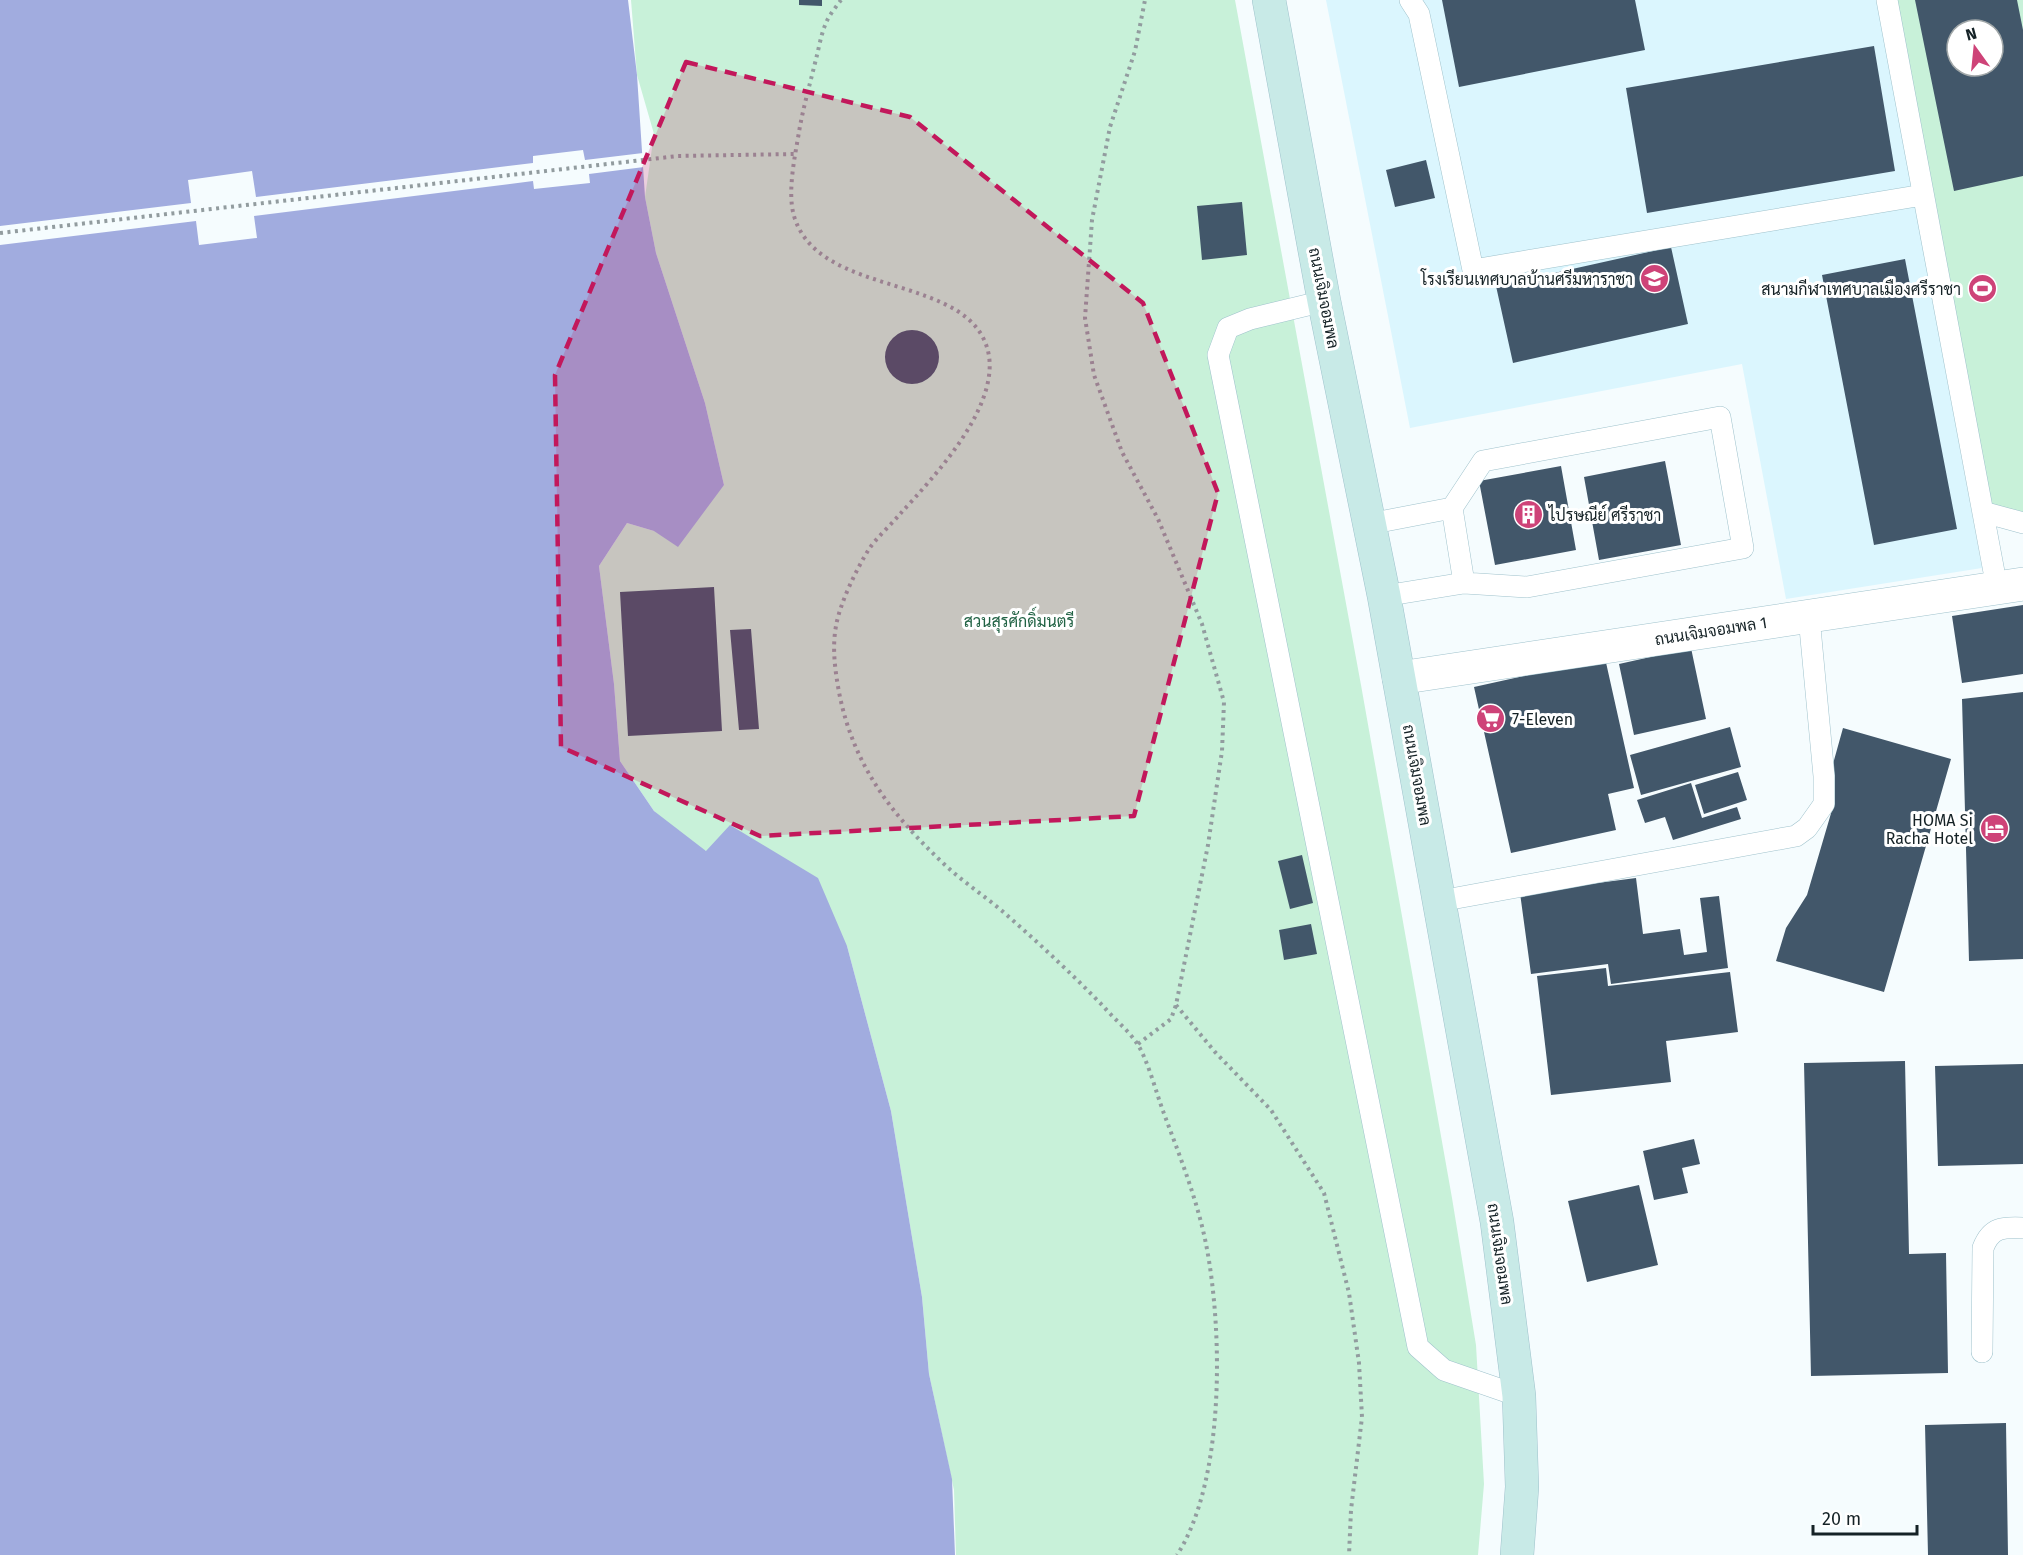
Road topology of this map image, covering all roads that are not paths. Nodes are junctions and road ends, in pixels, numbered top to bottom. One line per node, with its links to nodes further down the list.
1 (1269, 0): 5 (main road, ถนนเจิมจอมพล)
2 (1410, 0): 4 (lane)
3 (1887, 0): 4 (lane)
4 (1923, 195): 7 (lane)
5 (1324, 301): 9 (main road, ถนนเจิมจอมพล); 18 (lane)
6 (1452, 508): 9 (lane); 10 (lane); 10 (lane)
7 (1983, 512): 8 (lane); 11 (lane)
8 (2023, 523)
9 (1369, 524): 12 (main road, ถนนเจิมจอมพล)
10 (1464, 583): 12 (lane)
11 (2010, 586): 13 (street, ถนนเจิมจอมพล 1)
12 (1384, 596): 14 (main road, ถนนเจิมจอมพล)
13 (1809, 617): 14 (street, ถนนเจิมจอมพล 1); 15 (lane)
14 (1399, 678): 15 (main road, ถนนเจิมจอมพล)
15 (1440, 901): 18 (main road, ถนนเจิมจอมพล)
16 (2023, 1228): 17 (lane)
17 (1982, 1352)
18 (1519, 1396): 19 (main road, ถนนเจิมจอมพล)
19 (1517, 1555)

